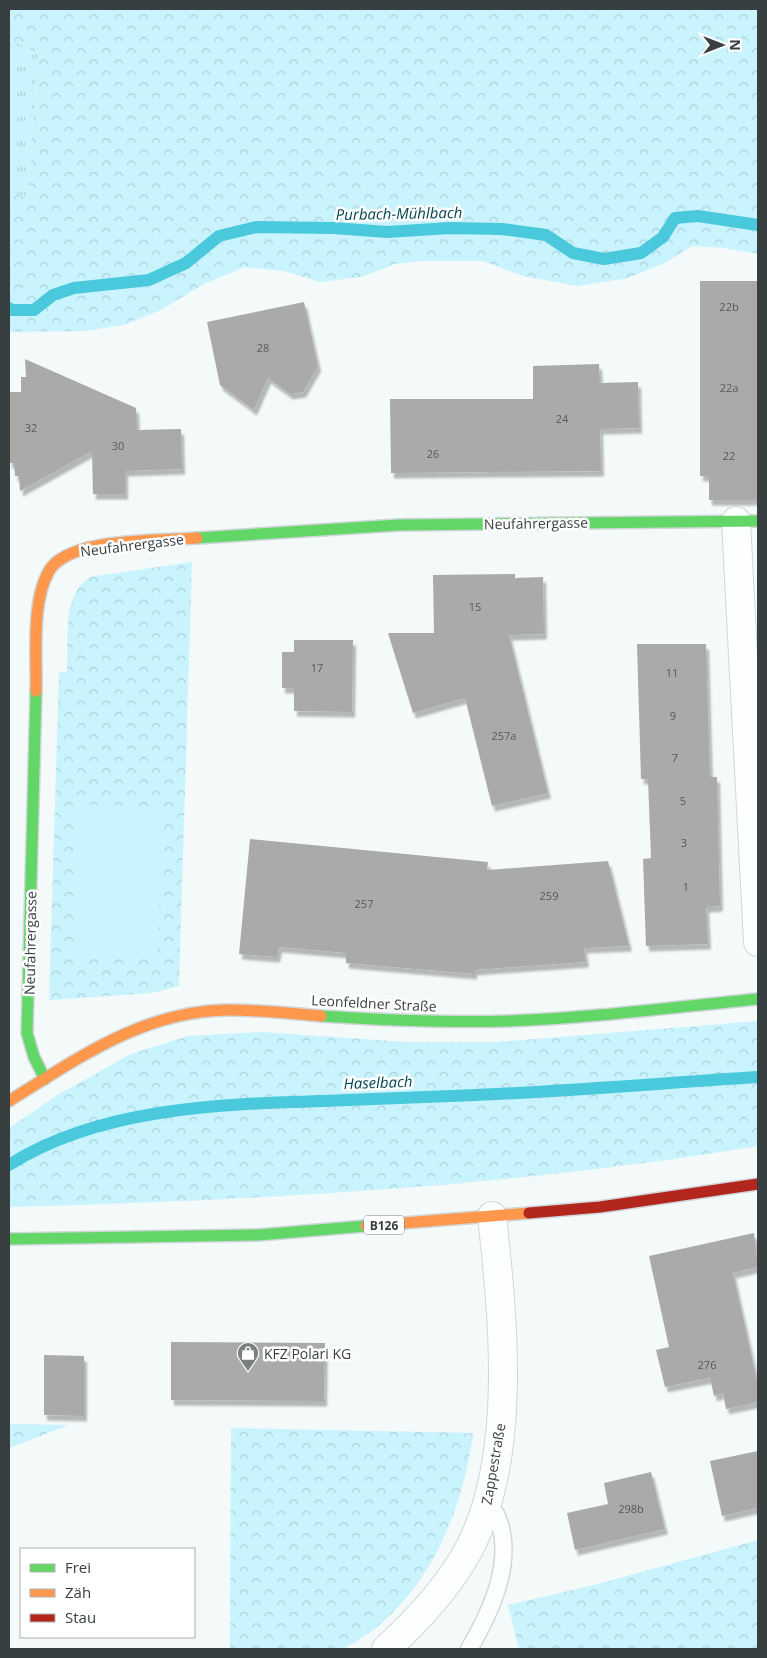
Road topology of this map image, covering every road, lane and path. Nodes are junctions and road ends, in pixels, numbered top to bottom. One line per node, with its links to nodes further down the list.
1 (747, 521): 2 (street, Neufahrergasse); 4 (street, Neufahrergasse)
2 (758, 942)
3 (758, 999): 4 (street, Leonfeldner Straße)
4 (45, 1079): 5 (street, Leonfeldner Straße)
5 (9, 1101)
6 (758, 1184): 7 (street, B126)
7 (492, 1216): 8 (street, B126); 9 (street, Zappestraße)
8 (9, 1239)
9 (486, 1510): 10 (street, Zappestraße); 11 (lane)
10 (386, 1649)
11 (469, 1649)

